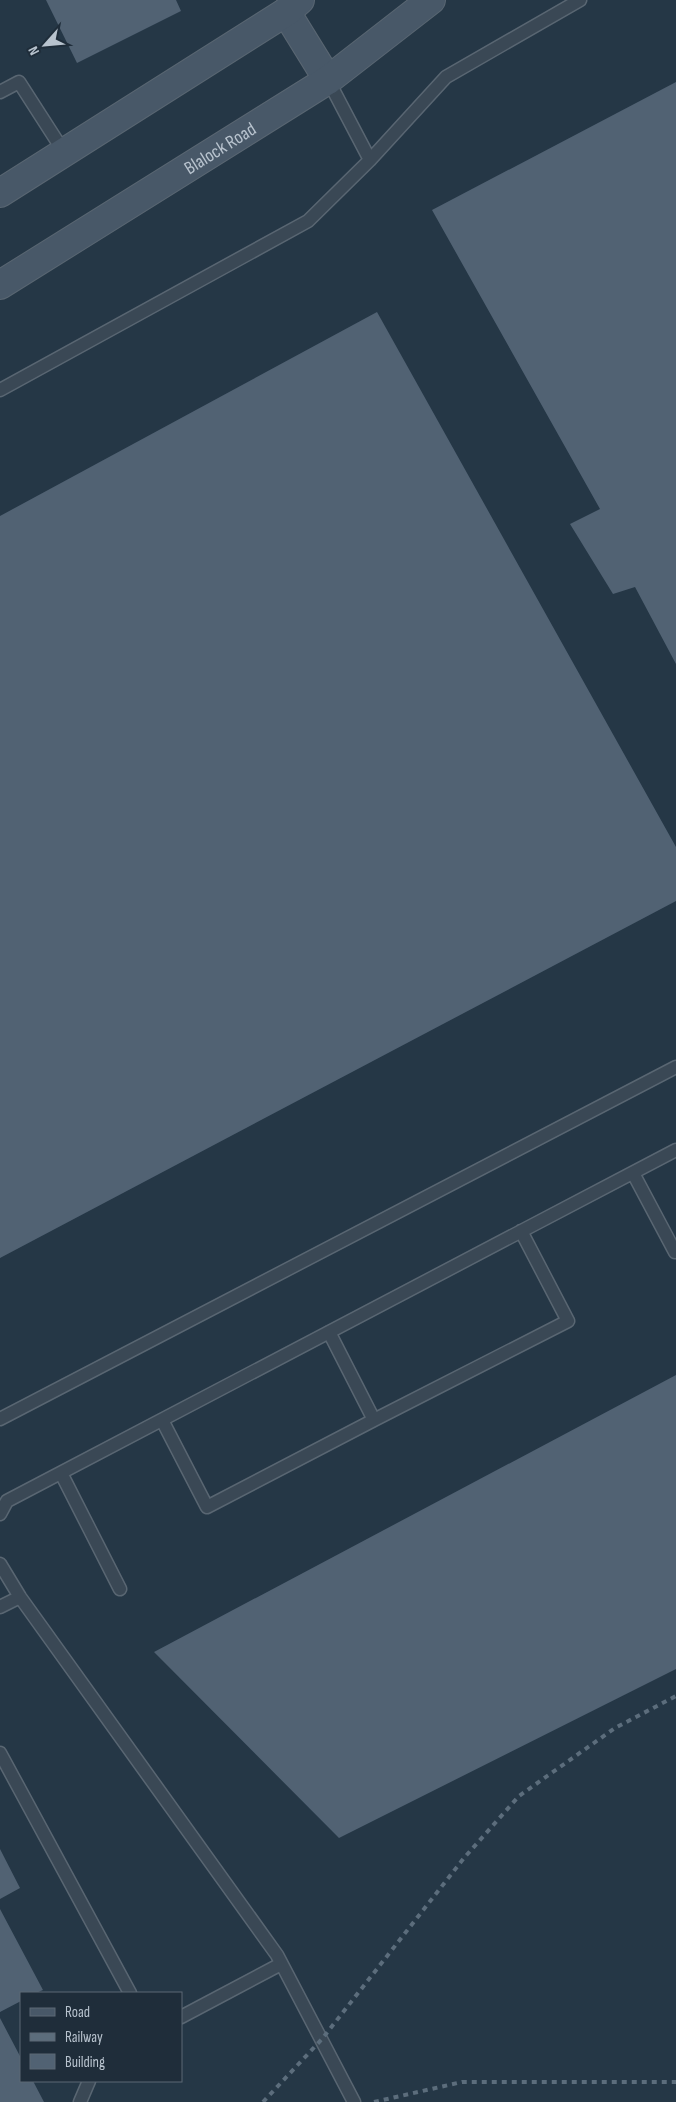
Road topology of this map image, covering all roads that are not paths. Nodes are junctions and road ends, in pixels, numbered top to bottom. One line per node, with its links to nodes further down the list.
1 (431, 0): 4 (main road, Blalock Road)
2 (580, 0): 7 (lane)
3 (293, 6): 4 (main road); 6 (main road)
4 (328, 80): 7 (lane); 9 (main road, Blalock Road)
5 (0, 92): 6 (lane)
6 (64, 152): 8 (main road)
7 (370, 160): 10 (lane)
8 (0, 193)
9 (0, 285)
10 (0, 390)
11 (676, 1067): 17 (lane)
12 (676, 1150): 13 (lane)
13 (633, 1173): 14 (lane); 15 (lane)
14 (521, 1231): 16 (lane); 19 (lane)
15 (676, 1252)
16 (329, 1332): 18 (lane); 19 (lane)
17 (0, 1419)
18 (162, 1420): 19 (lane); 20 (lane)
19 (374, 1420)
20 (61, 1473): 21 (lane); 23 (lane)
21 (0, 1514)
22 (0, 1564): 24 (lane)
23 (120, 1589)
24 (20, 1597): 25 (lane); 27 (lane)
25 (0, 1608)
26 (0, 1753): 28 (lane)
27 (281, 1964): 29 (lane); 32 (lane)
28 (129, 1992)
29 (182, 2016)
30 (88, 2082): 31 (lane)
31 (80, 2102)
32 (354, 2102)

